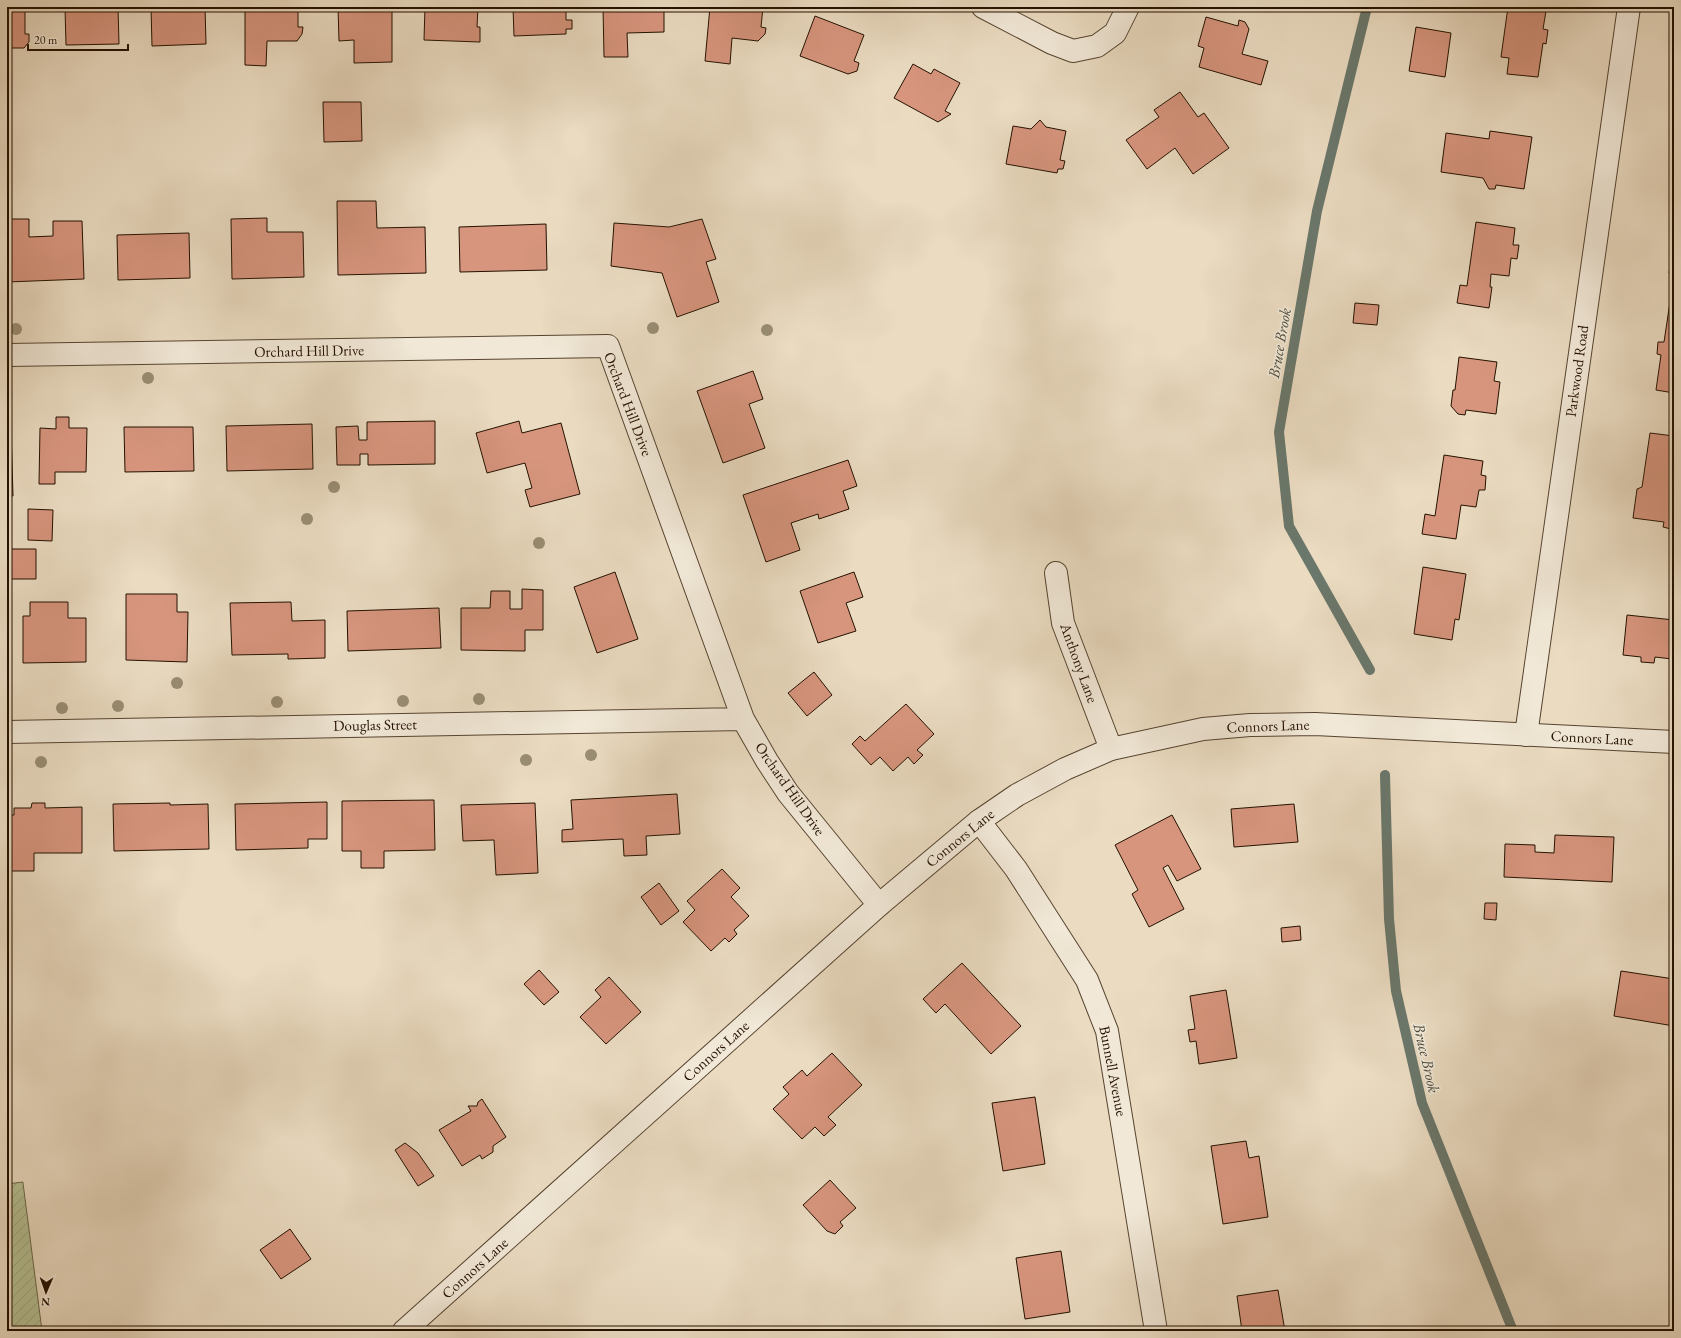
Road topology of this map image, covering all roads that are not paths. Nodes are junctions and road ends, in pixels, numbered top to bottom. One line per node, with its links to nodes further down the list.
1 (983, 7): 2 (street)
2 (1128, 7)
3 (1629, 7): 8 (street, Parkwood Road)
4 (7, 355): 6 (street, Orchard Hill Drive)
5 (1056, 574): 10 (street, Anthony Lane)
6 (743, 719): 7 (street, Douglas Street); 12 (street, Orchard Hill Drive)
7 (7, 732)
8 (1526, 735): 9 (street, Connors Lane); 10 (street, Connors Lane)
9 (1674, 742)
10 (1111, 749): 11 (street, Connors Lane)
11 (979, 821): 12 (street, Connors Lane); 14 (street, Bunnell Avenue)
12 (879, 905): 13 (street, Connors Lane)
13 (404, 1331)
14 (1156, 1331)

